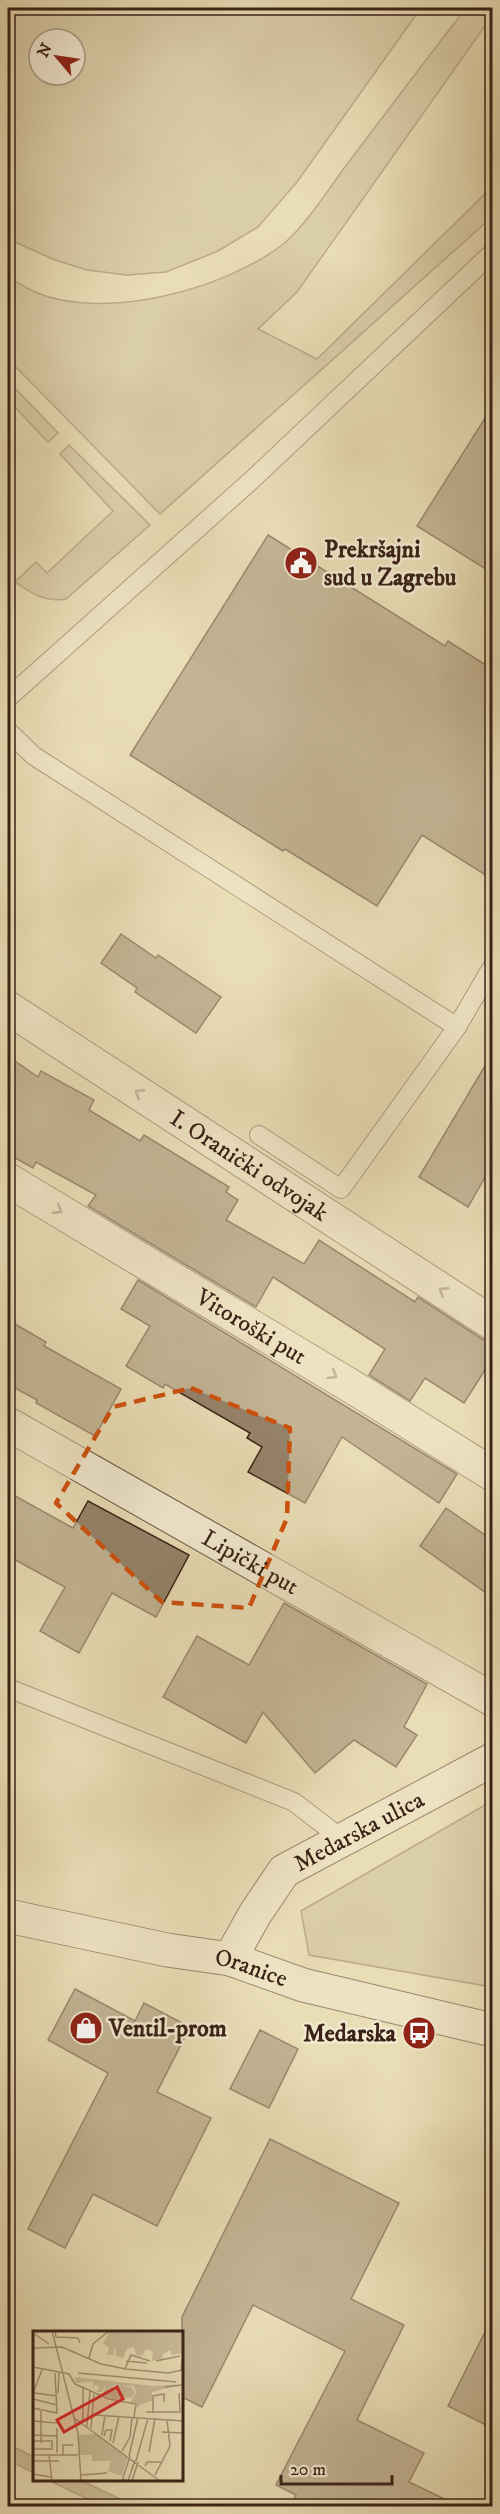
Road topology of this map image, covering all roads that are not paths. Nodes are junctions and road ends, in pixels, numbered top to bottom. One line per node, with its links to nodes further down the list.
1 (492, 253): 2 (lane)
2 (8, 698)
3 (8, 731): 6 (lane)
4 (492, 967): 6 (lane)
5 (8, 1008): 9 (street, I. Oranički odvojak, one-way to 5)
6 (457, 1027): 7 (lane)
7 (259, 1135)
8 (8, 1180): 11 (street, Vitoroški put, one-way to 11)
9 (492, 1323)
10 (8, 1424): 13 (street, Lipički put)
11 (492, 1474)
12 (8, 1688): 15 (lane)
13 (492, 1699)
14 (492, 1760): 15 (street, Medarska ulica)
15 (342, 1839): 17 (street, Medarska ulica)
16 (8, 1916): 17 (street, Oranice)
17 (230, 1959): 18 (street, Oranice)
18 (492, 2030)

